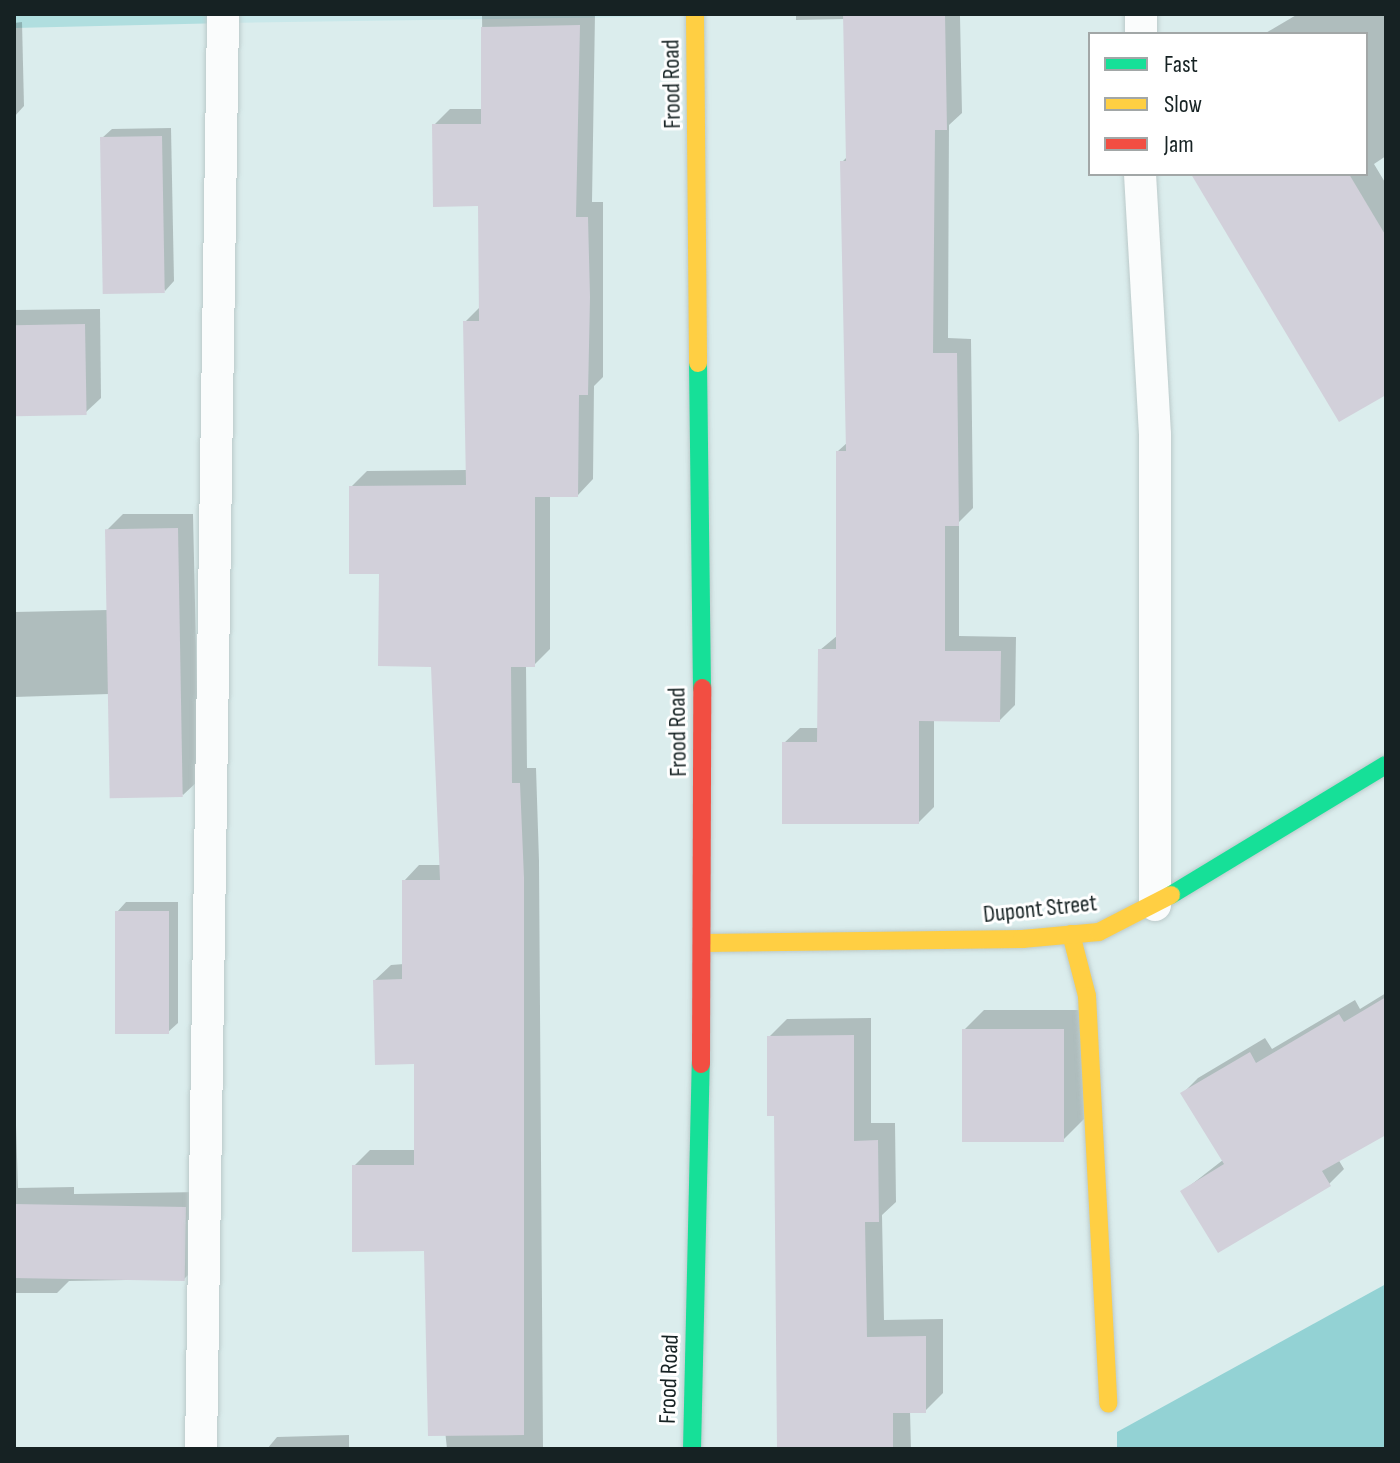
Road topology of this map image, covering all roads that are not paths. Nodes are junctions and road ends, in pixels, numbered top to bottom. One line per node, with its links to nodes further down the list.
1 (223, 14): 9 (lane)
2 (695, 14): 7 (street, Frood Road)
3 (1140, 176): 5 (lane)
4 (1386, 765): 5 (street, Dupont Street)
5 (1155, 905): 6 (street, Dupont Street)
6 (1071, 934): 7 (street, Dupont Street); 8 (street)
7 (704, 943): 10 (street, Frood Road)
8 (1108, 1403)
9 (201, 1449)
10 (692, 1449)

